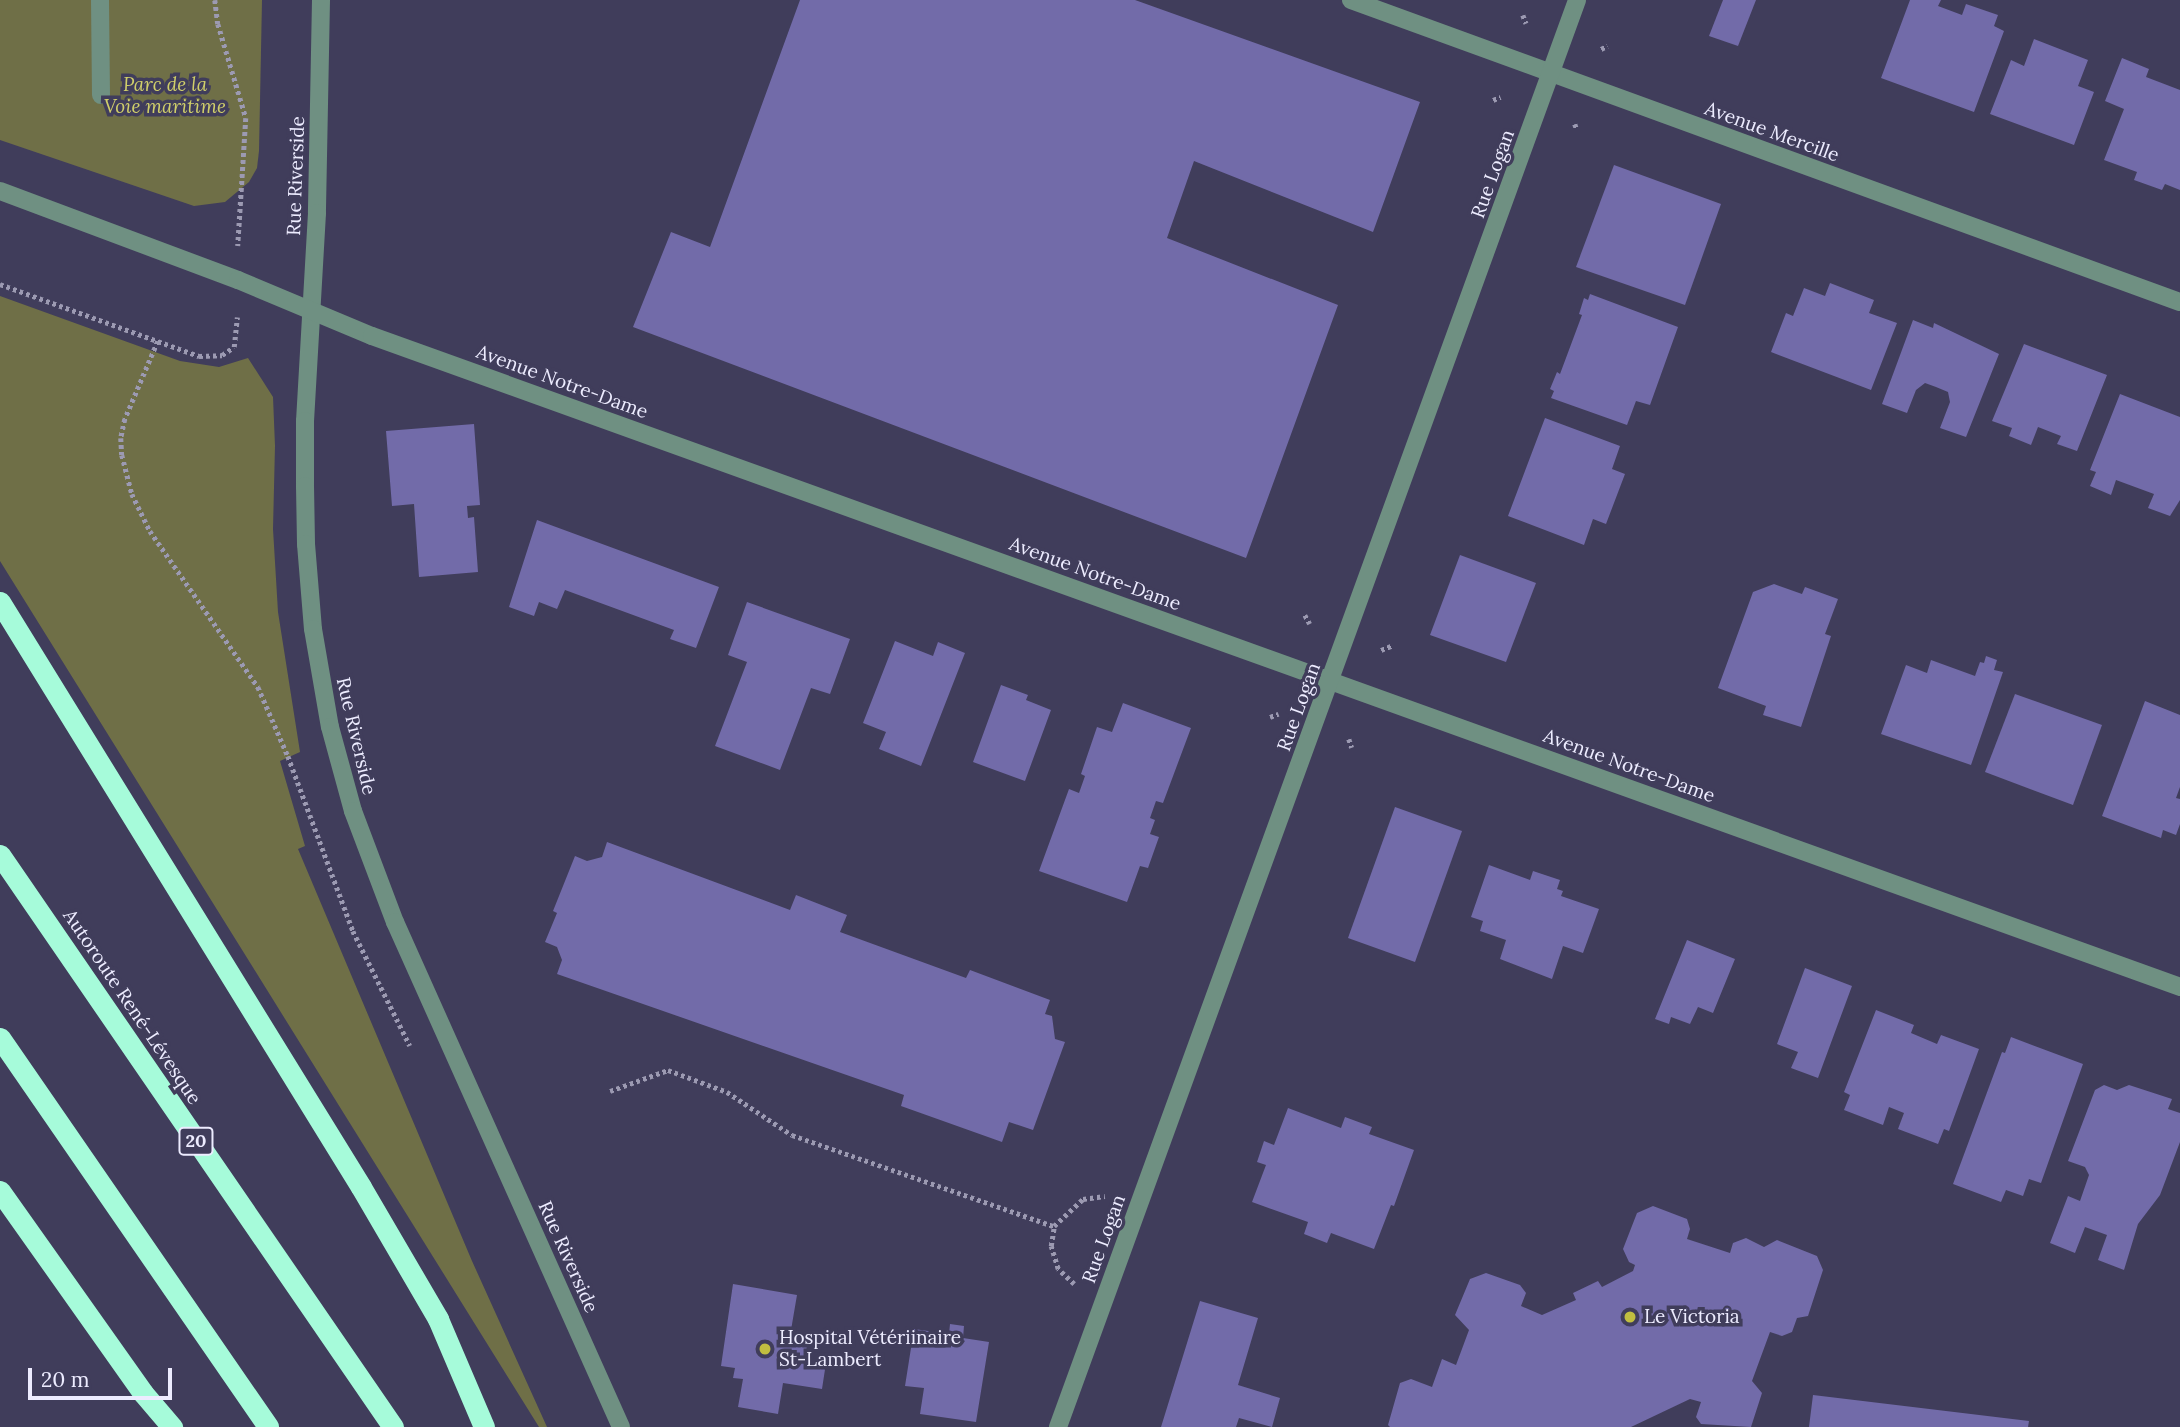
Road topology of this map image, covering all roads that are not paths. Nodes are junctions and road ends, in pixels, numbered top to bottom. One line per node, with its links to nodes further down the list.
1 (100, 0): 6 (street)
2 (321, 0): 9 (street, Rue Riverside)
3 (1351, 0): 5 (street, Avenue Mercille)
4 (1577, 0): 5 (street, Rue Logan)
5 (1550, 74): 8 (street, Avenue Mercille); 11 (street, Rue Logan)
6 (101, 95)
7 (0, 191): 9 (street, Avenue Notre-Dame)
8 (2180, 302)
9 (311, 310): 11 (street, Avenue Notre-Dame); 20 (street, Rue Riverside)
10 (0, 602): 19 (highway)
11 (1331, 681): 13 (street, Avenue Notre-Dame); 21 (street, Rue Logan)
12 (0, 855): 18 (highway, Autoroute René-Lévesque / 20)
13 (2180, 987)
14 (0, 1038): 17 (highway)
15 (0, 1191): 16 (highway)
16 (172, 1427)
17 (268, 1427)
18 (393, 1427)
19 (484, 1427)
20 (621, 1427)
21 (1058, 1427)

